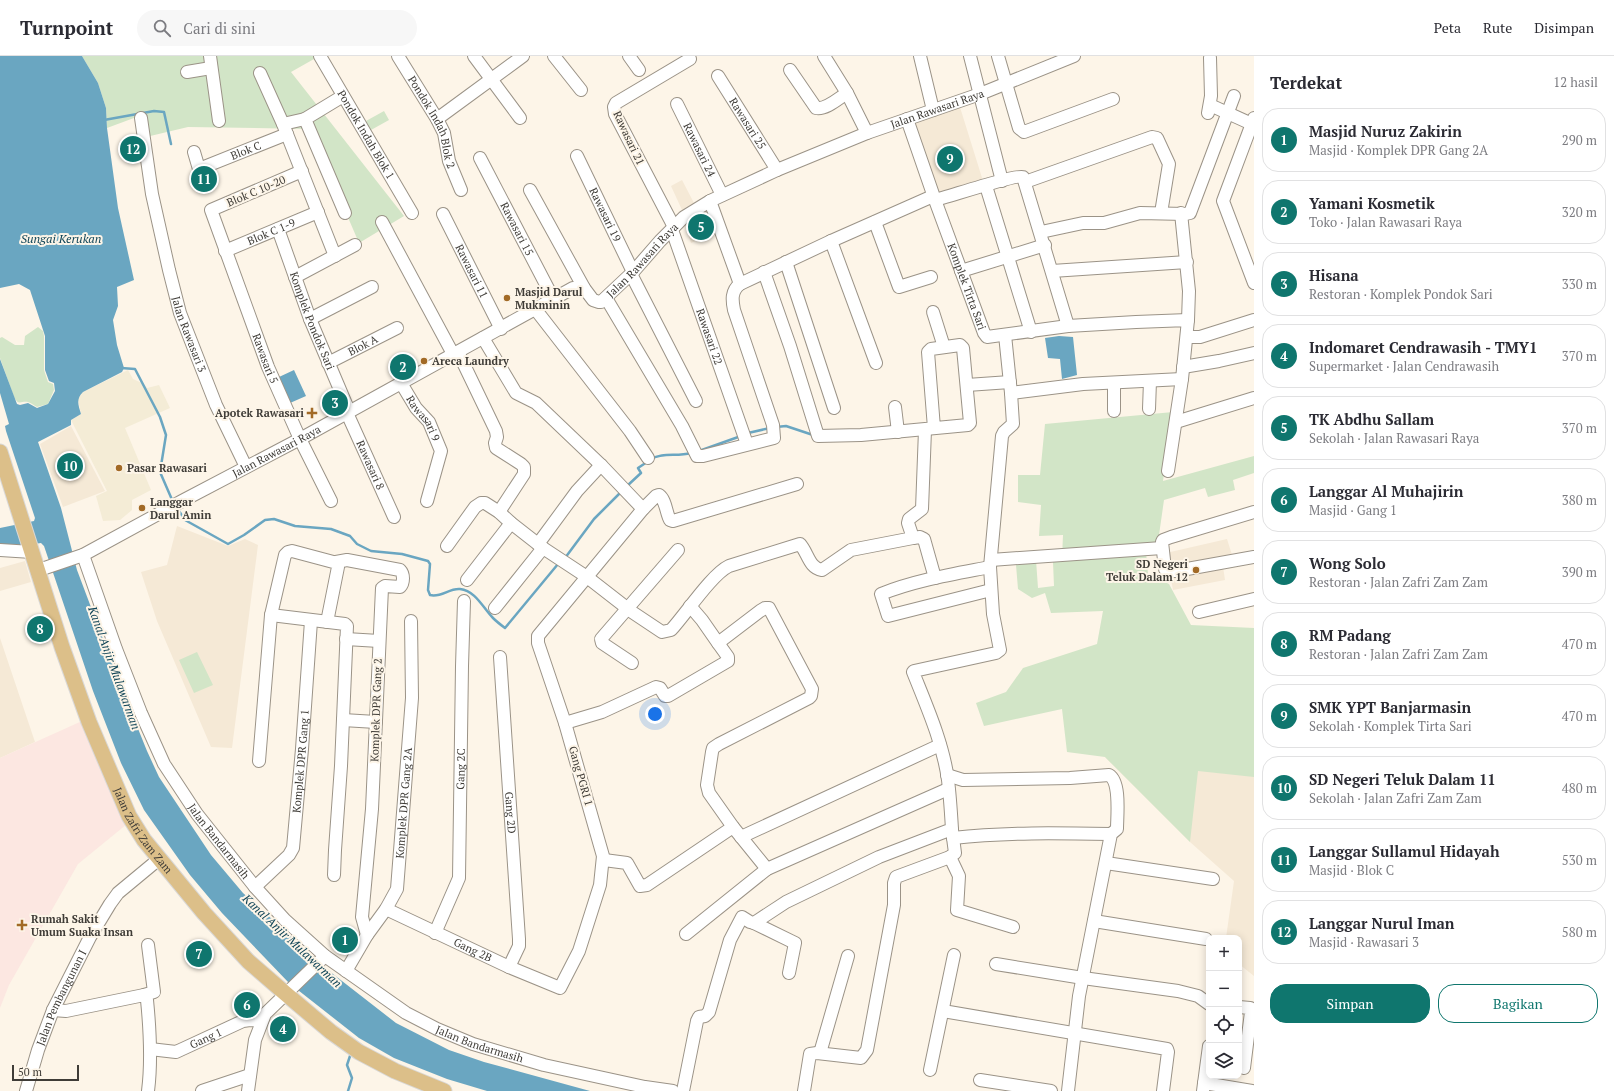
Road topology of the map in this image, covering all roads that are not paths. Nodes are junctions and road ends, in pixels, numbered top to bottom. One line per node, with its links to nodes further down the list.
1 (320, 56): 25 (street, Pondok Indah Blok 1)
2 (398, 56): 32 (street, Pondok Indah Blok 2)
3 (474, 56): 20 (street)
4 (524, 56): 20 (street)
5 (554, 56): 22 (street)
6 (629, 56): 15 (street)
7 (824, 56): 23 (street)
8 (920, 56): 29 (street)
9 (970, 56): 24 (street)
10 (998, 56): 21 (street)
11 (1074, 56): 21 (street, Jalan Rawasari Raya)
12 (1213, 57): 30 (street)
13 (690, 59): 62 (street, Rawasari 21)
14 (211, 62): 17 (street); 36 (street)
15 (639, 70)
16 (790, 70): 23 (street)
17 (187, 72)
18 (260, 73): 38 (street)
19 (718, 76): 43 (street, Rawasari 25)
20 (492, 79): 32 (street); 33 (street)
21 (1006, 84): 24 (street, Jalan Rawasari Raya); 27 (street)
22 (581, 90)
23 (847, 93): 39 (street)
24 (980, 94): 29 (street, Jalan Rawasari Raya); 45 (street)
25 (344, 96): 34 (street); 56 (street, Pondok Indah Blok 1)
26 (1234, 96): 30 (street)
27 (1113, 99)
28 (677, 104): 50 (street, Rawasari 24)
29 (933, 110): 35 (street, Jalan Rawasari Raya)
30 (1227, 113): 37 (street); 58 (street)
31 (141, 118): 124 (street, Jalan Rawasari 3)
32 (437, 118): 48 (street, Pondok Indah Blok 2)
33 (520, 118)
34 (306, 119): 38 (street); 55 (street)
35 (907, 119): 39 (street, Jalan Rawasari Raya); 51 (street, Komplek Tirta Sari)
36 (219, 121)
37 (1253, 122): 79 (street)
38 (285, 129): 40 (street, Blok C); 44 (street)
39 (868, 133): 43 (street, Jalan Rawasari Raya)
40 (194, 152)
41 (577, 156): 76 (street, Rawasari 19)
42 (480, 158): 84 (street, Rawasari 15)
43 (777, 170): 50 (street, Jalan Rawasari Raya)
44 (302, 171): 53 (street, Blok C 10-20); 54 (street)
45 (1002, 181): 46 (street); 47 (street)
46 (1025, 182): 57 (street); 64 (street)
47 (986, 186): 51 (street); 70 (street)
48 (461, 190)
49 (530, 190): 82 (street)
50 (722, 195): 52 (street, Jalan Rawasari Raya)
51 (934, 198): 61 (street); 74 (street, Komplek Tirta Sari)
52 (710, 201): 62 (street, Jalan Rawasari Raya); 80 (street)
53 (211, 210): 68 (street, Rawasari 5)
54 (318, 212): 63 (street, Blok C 1-9); 69 (street)
55 (345, 213)
56 (412, 213)
57 (1161, 213): 58 (street); 64 (street)
58 (1181, 213): 72 (street)
59 (443, 214): 92 (street, Rawasari 11)
60 (382, 222): 98 (street)
61 (875, 222): 65 (street); 78 (street)
62 (673, 228): 76 (street, Jalan Rawasari Raya); 120 (street, Rawasari 22)
63 (278, 229): 68 (street, Blok C 1-9); 77 (street, Komplek Pondok Sari)
64 (1041, 232): 67 (street)
65 (831, 241): 71 (street); 101 (street)
66 (354, 245): 69 (street)
67 (1044, 245): 70 (street); 73 (street)
68 (224, 251): 119 (street, Rawasari 5)
69 (335, 256): 77 (street)
70 (1008, 257): 74 (street); 93 (street)
71 (786, 262): 75 (street); 112 (street)
72 (1187, 262): 73 (street); 88 (street)
73 (1052, 270): 90 (street)
74 (961, 271): 94 (street, Komplek Tirta Sari)
75 (764, 272): 80 (street); 118 (street)
76 (632, 273): 83 (street, Jalan Rawasari Raya); 110 (street, Rawasari 19)
77 (295, 277): 87 (street, Komplek Pondok Sari)
78 (931, 278)
79 (1254, 283)
80 (740, 284): 120 (street)
81 (372, 287): 87 (street)
82 (584, 288): 83 (street, Jalan Rawasari Raya); 84 (street, Jalan Rawasari Raya)
83 (606, 298): 120 (street)
84 (554, 300): 85 (street, Jalan Rawasari Raya)
85 (536, 310): 92 (street, Jalan Rawasari Raya); 122 (street)
86 (933, 312): 97 (street)
87 (310, 319): 100 (street, Komplek Pondok Sari)
88 (1188, 320): 90 (street, Komplek Tirta Sari); 95 (street)
89 (1254, 320): 95 (street)
90 (1068, 326): 93 (street, Komplek Tirta Sari)
91 (397, 328): 100 (street, Blok A)
92 (501, 329): 96 (street, Jalan Rawasari Raya)
93 (1031, 332): 94 (street, Komplek Tirta Sari)
94 (1005, 335): 108 (street)
95 (1187, 337): 102 (street)
96 (483, 338): 98 (street, Jalan Rawasari Raya); 123 (street)
97 (944, 348): 107 (street); 117 (street)
98 (455, 353): 105 (street, Jalan Rawasari Raya); 130 (street)
99 (1254, 353): 102 (street)
100 (328, 363): 115 (street, Komplek Pondok Sari)
101 (876, 363)
102 (1183, 367): 103 (street)
103 (1182, 379): 104 (street); 116 (street)
104 (1150, 381): 106 (street); 113 (street)
105 (401, 383): 115 (street, Jalan Rawasari Raya); 128 (street, Rawasari 9)
106 (1114, 383): 108 (street); 114 (street)
107 (967, 385): 108 (street); 117 (street)
108 (1010, 387): 144 (street)
109 (1254, 398): 116 (street)
110 (696, 401)
111 (895, 407): 118 (street)
112 (834, 408)
113 (1149, 409)
114 (1114, 411)
115 (348, 412): 119 (street, Jalan Rawasari Raya); 132 (street, Rawasari 8)
116 (1176, 422): 125 (street)
117 (930, 429): 118 (street); 134 (street)
118 (898, 432)
119 (300, 439): 124 (street, Jalan Rawasari Raya); 127 (street, Rawasari 5)
120 (746, 444)
121 (0, 452): 139 (main road, Jalan Zafri Zam Zam)
122 (648, 458)
123 (601, 465): 129 (street); 136 (street)
124 (246, 467): 141 (street, Jalan Rawasari Raya)
125 (1168, 471)
126 (797, 484): 129 (street)
127 (331, 501)
128 (427, 501)
129 (643, 509): 146 (street)
130 (499, 512): 133 (street); 135 (street)
131 (1254, 512): 137 (street)
132 (394, 517)
133 (511, 523): 136 (street); 148 (street)
134 (913, 538): 147 (street); 152 (street)
135 (447, 546)
136 (541, 546): 146 (street); 154 (street)
137 (1162, 548): 142 (street); 144 (street)
138 (0, 550): 139 (street)
139 (32, 550): 145 (main road, Jalan Zafri Zam Zam)
140 (678, 550): 153 (street)
141 (81, 556): 145 (street, Jalan Rawasari Raya); 182 (street, Jalan Bandarmasih)
142 (1254, 557)
143 (336, 562): 156 (street); 159 (street); 161 (street, Komplek DPR Gang 2)
144 (991, 564): 147 (street); 149 (street)
145 (42, 569): 176 (main road, Jalan Zafri Zam Zam)
146 (587, 577): 153 (street); 167 (street, Gang PGRI 1)
147 (935, 578): 149 (street)
148 (467, 580)
149 (991, 590): 168 (street)
150 (1254, 600): 155 (street)
151 (464, 601): 189 (street, Gang 2C)
152 (690, 606): 153 (street); 162 (street)
153 (627, 607): 164 (street)
154 (495, 608)
155 (1199, 612)
156 (271, 615): 157 (street); 169 (street)
157 (311, 621): 159 (street); 182 (street, Komplek DPR Gang 1)
158 (412, 621): 184 (street, Komplek DPR Gang 2A)
159 (327, 622): 160 (street)
160 (346, 639): 161 (street); 165 (street)
161 (379, 641): 166 (street, Komplek DPR Gang 2)
162 (718, 643): 167 (street); 172 (street)
163 (500, 657): 198 (street, Gang 2D)
164 (632, 664)
165 (343, 720): 166 (street); 180 (street)
166 (376, 722): 191 (street, Komplek DPR Gang 2)
167 (565, 723): 177 (street, Gang PGRI 1)
168 (940, 745): 170 (street); 172 (street)
169 (259, 761)
170 (947, 775): 171 (street); 174 (street)
171 (948, 789): 173 (street); 179 (street)
172 (737, 832): 177 (street); 179 (street)
173 (953, 834): 174 (street); 175 (street); 187 (street)
174 (1111, 834): 178 (street)
175 (950, 857): 188 (street); 212 (street)
176 (159, 859): 203 (main road, Jalan Zafri Zam Zam); 207 (street, Jalan Pembangunan I)
177 (604, 860): 202 (street, Gang PGRI 1)
178 (1106, 862): 181 (street); 186 (street)
179 (767, 869): 183 (street)
180 (334, 875)
181 (1213, 879)
182 (255, 887): 196 (street, Jalan Bandarmasih)
183 (727, 902): 185 (street); 190 (street)
184 (386, 909): 189 (street, Gang 2B); 191 (street, Komplek DPR Gang 2A)
185 (742, 917): 187 (street); 225 (street)
186 (1094, 921): 192 (street); 201 (street)
187 (754, 923): 200 (street)
188 (1014, 927)
189 (435, 933): 198 (street, Gang 2B)
190 (686, 934)
191 (367, 935): 199 (street, Komplek DPR Gang 2A)
192 (1206, 939)
193 (148, 945): 204 (street)
194 (954, 955): 208 (street)
195 (848, 956): 212 (street)
196 (323, 958): 199 (street, Jalan Bandarmasih); 203 (street)
197 (996, 964): 201 (street)
198 (509, 967): 202 (street, Gang 2B)
199 (346, 971): 224 (street, Jalan Bandarmasih)
200 (789, 973)
201 (1083, 978): 205 (street); 210 (street)
202 (560, 988)
203 (289, 992): 209 (street); 223 (main road, Jalan Zafri Zam Zam)
204 (144, 995): 207 (street); 211 (street)
205 (1206, 1002)
206 (1242, 1007): 214 (street)
207 (54, 1010): 219 (street, Jalan Pembangunan I)
208 (943, 1011): 210 (street); 215 (street)
209 (262, 1021): 211 (street, Gang 1); 216 (street)
210 (1075, 1033): 228 (street); 229 (street)
211 (150, 1049): 220 (street)
212 (820, 1053): 226 (street)
213 (1206, 1066): 218 (street)
214 (1244, 1068)
215 (930, 1070)
216 (250, 1075): 221 (street); 222 (street)
217 (980, 1080): 227 (street)
218 (1203, 1087): 230 (street)
219 (26, 1091)
220 (148, 1091)
221 (202, 1091)
222 (248, 1091)
223 (444, 1091)
224 (673, 1091)
225 (683, 1091)
226 (804, 1091)
227 (1051, 1091)
228 (1068, 1091)
229 (1163, 1091)
230 (1252, 1091)

